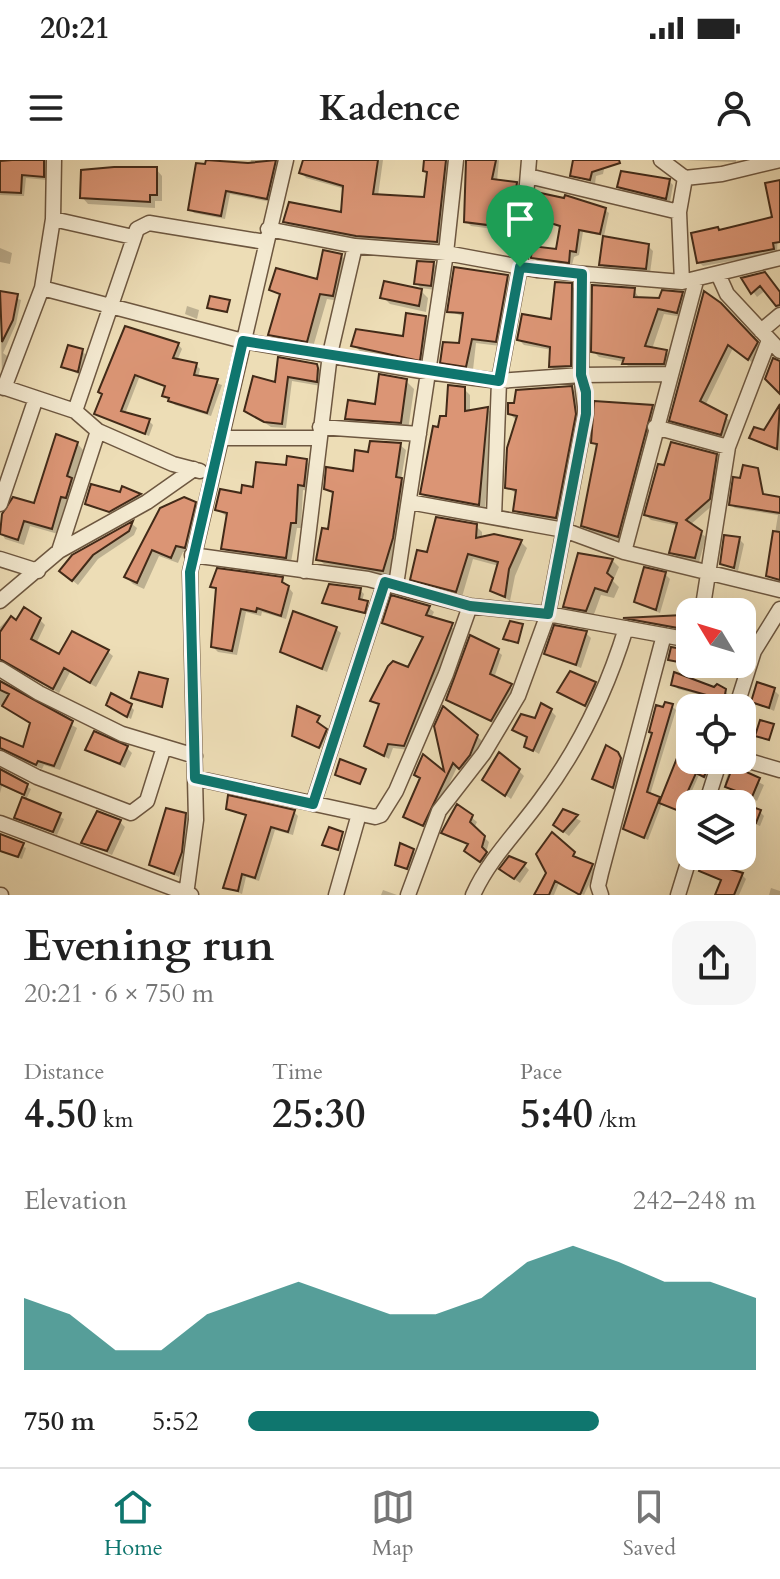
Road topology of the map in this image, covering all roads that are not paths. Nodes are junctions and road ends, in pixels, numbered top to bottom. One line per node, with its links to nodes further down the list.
1 (54, 160): 10 (street)
2 (286, 160): 11 (street)
3 (456, 160): 14 (street)
4 (529, 160): 7 (street)
5 (780, 160): 8 (street)
6 (668, 163): 8 (street)
7 (528, 176): 9 (street); 16 (street)
8 (685, 178): 9 (street)
9 (679, 212): 19 (street)
10 (53, 219): 12 (street); 20 (street)
11 (266, 235): 12 (street); 13 (street); 24 (street)
12 (133, 237): 21 (street)
13 (355, 246): 14 (street); 26 (street)
14 (446, 253): 16 (street); 27 (street)
15 (780, 258): 18 (street)
16 (520, 267): 17 (street); 30 (street)
17 (582, 274): 19 (street); 29 (street)
18 (718, 274): 19 (street); 23 (street)
19 (689, 281): 28 (street)
20 (42, 288): 21 (street); 31 (street)
21 (110, 306): 24 (street); 33 (street)
22 (780, 315): 23 (street)
23 (765, 335): 25 (street); 39 (street)
24 (243, 341): 26 (street); 38 (street)
25 (780, 351)
26 (330, 354): 27 (street); 36 (street)
27 (427, 372): 30 (street); 37 (street)
28 (669, 374): 29 (street); 34 (street)
29 (581, 375): 30 (street); 45 (street)
30 (499, 381): 44 (street)
31 (2, 387): 32 (street)
32 (36, 398): 33 (street); 43 (street)
33 (75, 411): 35 (street)
34 (655, 427): 39 (street); 47 (street)
35 (98, 431): 40 (street); 46 (street)
36 (320, 433): 37 (street); 38 (street); 51 (street)
37 (419, 434): 42 (street)
38 (221, 438): 41 (street)
39 (728, 447): 52 (street)
40 (194, 469): 41 (street); 46 (street)
41 (212, 473): 48 (street)
42 (409, 502): 44 (street); 53 (street)
43 (0, 504)
44 (494, 517): 45 (street)
45 (564, 530): 47 (street); 59 (street)
46 (59, 551): 50 (street)
47 (624, 552): 52 (street)
48 (192, 555): 51 (street); 66 (street)
49 (0, 559): 50 (street)
50 (38, 571): 56 (street)
51 (304, 571): 53 (street)
52 (708, 572): 54 (street); 55 (street)
53 (390, 584): 57 (street); 71 (street)
54 (780, 590)
55 (704, 598)
56 (0, 601)
57 (470, 606): 59 (street); 72 (street)
58 (780, 609): 63 (street)
59 (548, 614): 60 (street); 78 (street)
60 (626, 628): 61 (street); 79 (street)
61 (664, 635): 62 (street); 80 (street)
62 (676, 637)
63 (756, 640)
64 (0, 669): 65 (street)
65 (164, 747): 66 (street); 67 (street)
66 (195, 756): 70 (street)
67 (0, 758)
68 (756, 763): 69 (street)
69 (780, 770)
70 (195, 778): 71 (street); 75 (street)
71 (313, 804): 72 (street)
72 (359, 814): 77 (street)
73 (0, 823): 75 (street)
74 (687, 870): 76 (street)
75 (188, 894)
76 (683, 894)
77 (336, 895)
78 (408, 895)
79 (473, 895)
80 (601, 895)

